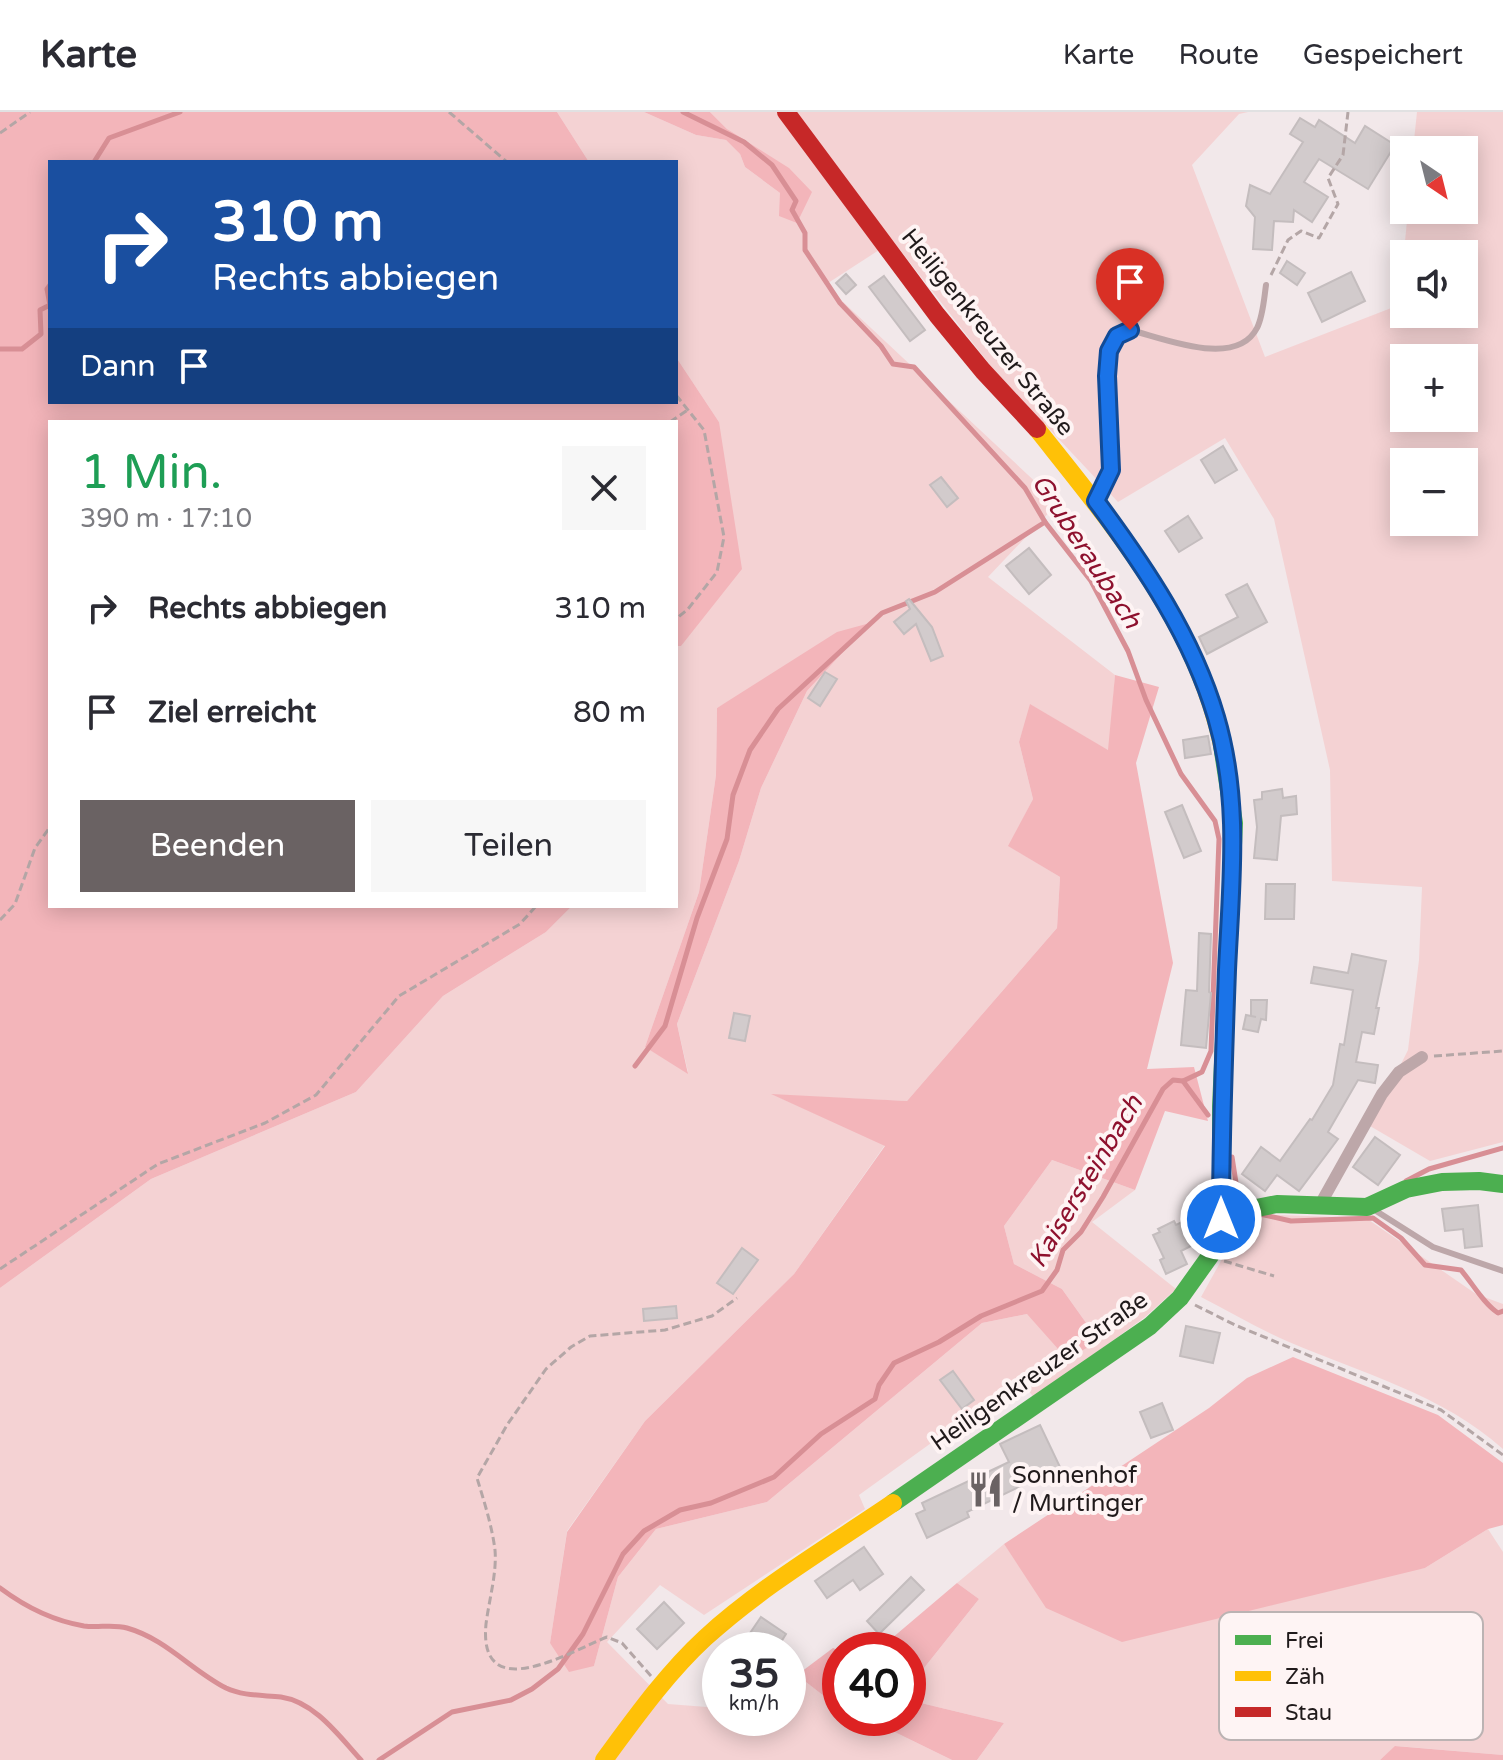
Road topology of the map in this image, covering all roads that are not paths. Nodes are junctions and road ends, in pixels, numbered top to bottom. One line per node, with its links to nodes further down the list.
1 (786, 112): 3 (street, Heiligenkreuzer Straße)
2 (1266, 285): 3 (lane)
3 (1096, 501): 8 (street, Heiligenkreuzer Straße)
4 (1422, 1057): 6 (street)
5 (1503, 1184): 7 (street)
6 (1321, 1203): 7 (street); 8 (street)
7 (1370, 1207): 9 (lane)
8 (1221, 1219): 10 (street, Heiligenkreuzer Straße)
9 (1503, 1271)
10 (604, 1760)

